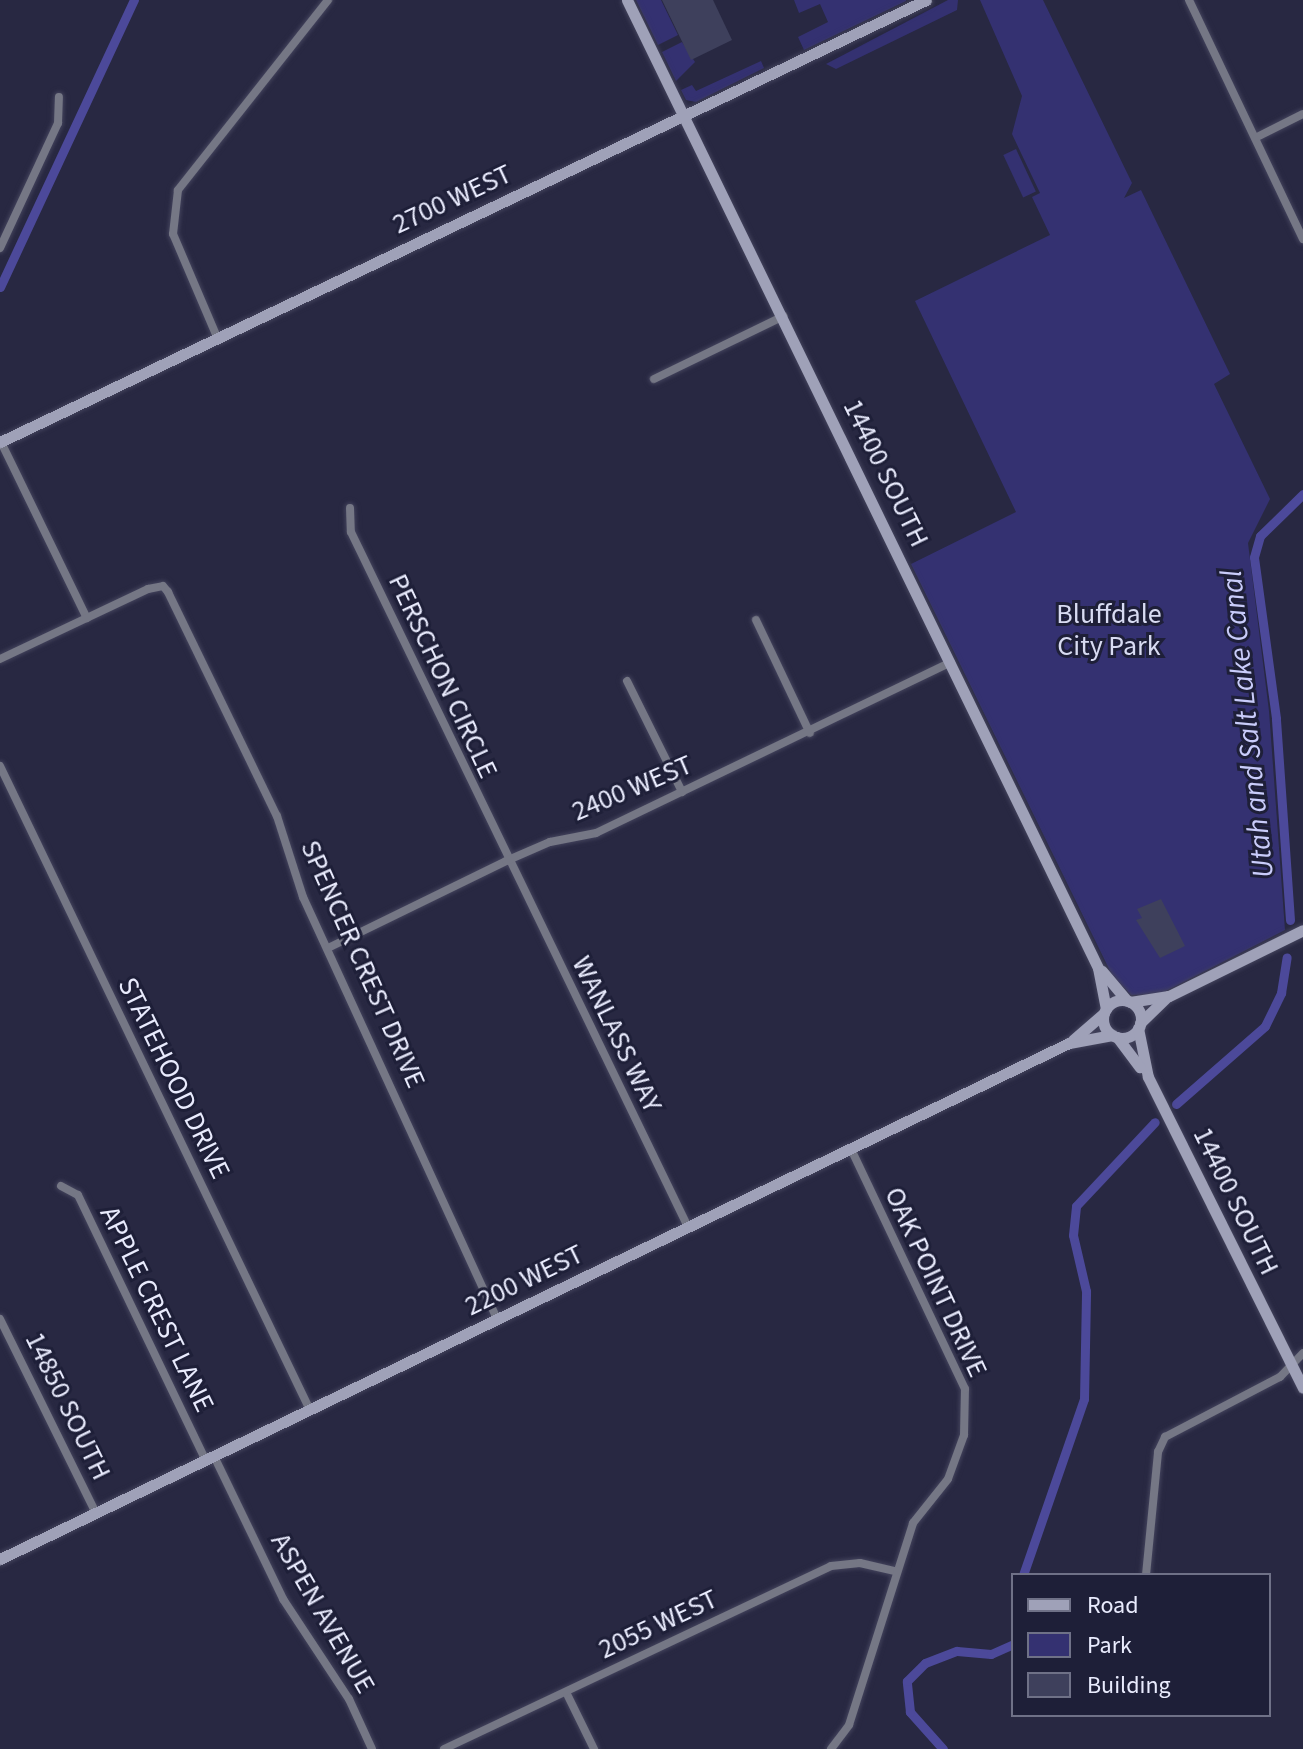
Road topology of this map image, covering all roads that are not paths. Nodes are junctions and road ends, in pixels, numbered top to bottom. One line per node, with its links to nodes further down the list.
1 (328, 0): 12 (street)
2 (627, 0): 7 (street, 14400 SOUTH)
3 (926, 0): 7 (street, 2700 WEST)
4 (1189, 0): 8 (street)
5 (59, 97): 10 (street)
6 (1303, 114): 8 (street)
7 (683, 116): 11 (street, 14400 SOUTH); 12 (street, 2700 WEST)
8 (1257, 137): 9 (street)
9 (1303, 239)
10 (0, 248)
11 (784, 316): 13 (street); 19 (street, 14400 SOUTH)
12 (217, 337): 14 (street, 2700 WEST)
13 (654, 379)
14 (0, 442): 16 (street)
15 (350, 508): 24 (street, PERSCHON CIRCLE)
16 (87, 618): 18 (street); 26 (street, SPENCER CREST DRIVE)
17 (756, 620): 21 (street)
18 (0, 659)
19 (951, 662): 21 (street, 2400 WEST); 27 (street, 14400 SOUTH)
20 (627, 681): 23 (street)
21 (810, 733): 23 (street, 2400 WEST)
22 (0, 766): 43 (street, STATEHOOD DRIVE)
23 (682, 792): 24 (street, 2400 WEST)
24 (506, 861): 26 (street, 2400 WEST); 37 (street, WANLASS WAY)
25 (1303, 930): 28 (street)
26 (328, 948): 39 (street, SPENCER CREST DRIVE)
27 (1098, 968): 29 (street, 14400 SOUTH); 30 (street, 14400 SOUTH)
28 (1169, 996): 29 (street); 31 (street)
29 (1128, 1002): 30 (street, 2200 WEST); 31 (street, 14400 SOUTH)
30 (1105, 1011): 32 (street, 14400 SOUTH); 33 (street, 2200 WEST)
31 (1139, 1026): 32 (street, 2200 WEST); 34 (street, 14400 SOUTH)
32 (1114, 1036): 33 (street, 2200 WEST); 34 (street, 14400 SOUTH)
33 (1069, 1043): 35 (street, 2200 WEST)
34 (1148, 1077): 41 (street, 14400 SOUTH)
35 (852, 1151): 37 (street, 2200 WEST); 47 (street, OAK POINT DRIVE)
36 (61, 1186): 44 (street, APPLE CREST LANE)
37 (688, 1227): 39 (street, 2200 WEST)
38 (0, 1319): 45 (street, 14850 SOUTH)
39 (498, 1320): 43 (street, 2200 WEST)
40 (1303, 1353): 41 (street)
41 (1292, 1365): 42 (street, 14400 SOUTH); 48 (street)
42 (1303, 1388)
43 (309, 1408): 44 (street, 2200 WEST)
44 (210, 1457): 45 (street, 2200 WEST); 50 (street, ASPEN AVENUE)
45 (96, 1513): 46 (street, 2200 WEST)
46 (0, 1559)
47 (896, 1571): 49 (street, 2055 WEST); 53 (street, OAK POINT DRIVE)
48 (1146, 1573)
49 (566, 1692): 51 (street, 2055 WEST); 52 (street)
50 (372, 1749)
51 (444, 1749)
52 (594, 1749)
53 (831, 1749)

